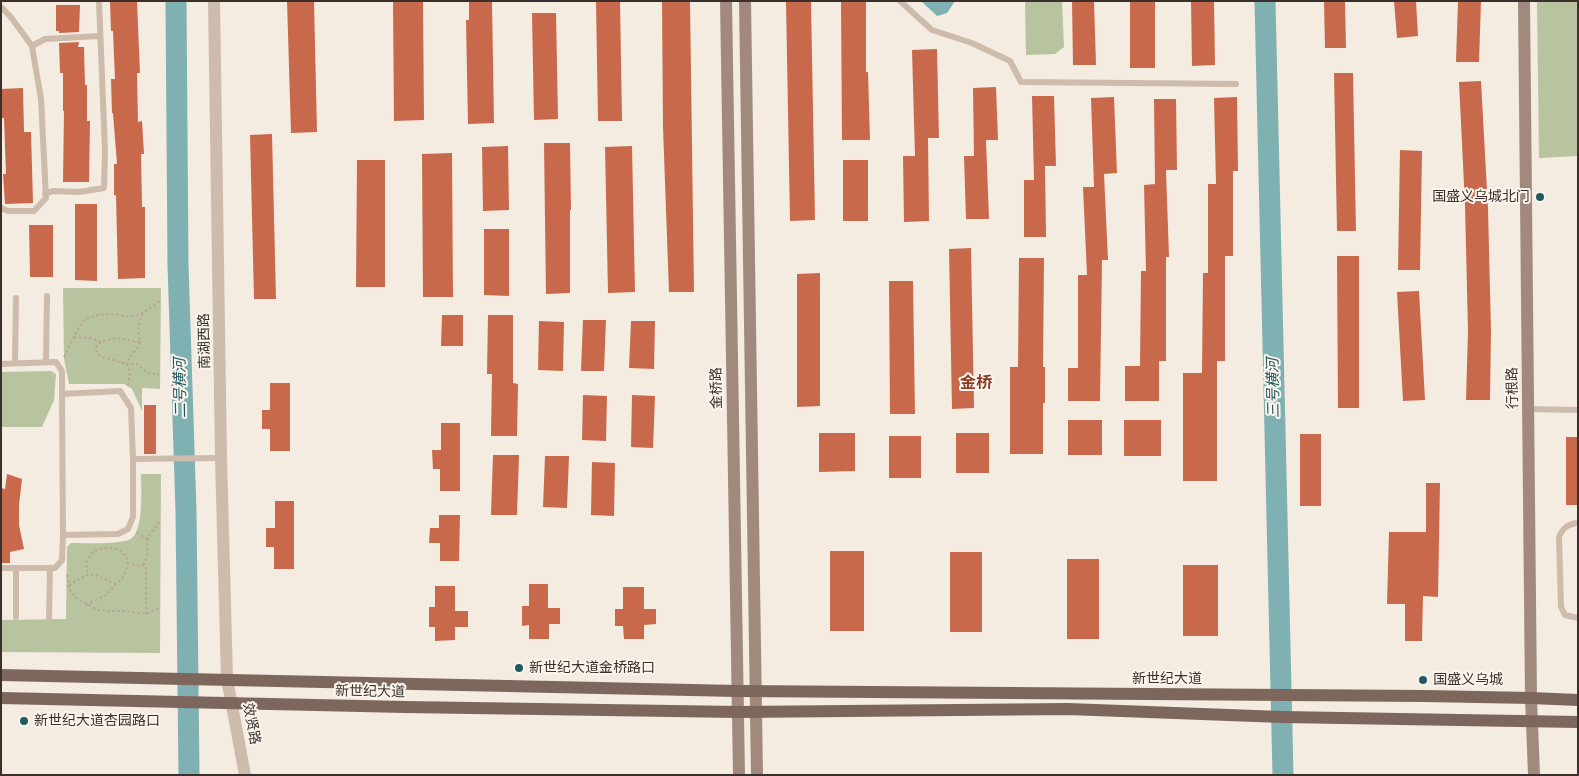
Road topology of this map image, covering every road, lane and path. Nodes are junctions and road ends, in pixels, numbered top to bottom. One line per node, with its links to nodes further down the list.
1 (99, 1): 8 (lane)
2 (214, 1): 31 (street, 南湖西路)
3 (726, 1): 54 (street, 金桥路)
4 (745, 1): 55 (street)
5 (900, 1): 10 (lane)
6 (1524, 1): 28 (street, 行根路)
7 (1, 7): 9 (lane)
8 (100, 36): 9 (lane); 11 (lane)
9 (32, 46): 11 (lane)
10 (1236, 84)
11 (46, 194): 12 (lane)
12 (1, 208)
13 (47, 296): 21 (lane)
14 (16, 298): 22 (lane)
15 (160, 302): 16 (path)
16 (143, 313): 17 (path); 19 (path)
17 (74, 337): 18 (path); 20 (path)
18 (101, 342): 19 (path); 24 (path)
19 (140, 342): 24 (path)
20 (64, 359)
21 (46, 362): 22 (lane); 27 (lane)
22 (16, 363): 23 (lane)
23 (1, 364)
24 (127, 364): 25 (path); 26 (path)
25 (159, 375)
26 (128, 386)
27 (62, 394): 30 (lane); 35 (lane)
28 (1528, 409): 29 (lane); 57 (street, 行根路)
29 (1578, 410)
30 (133, 458): 31 (lane); 35 (lane)
31 (222, 458): 53 (street, 南湖西路)
32 (160, 521): 36 (path)
33 (1578, 523): 51 (lane)
34 (136, 532): 36 (path)
35 (63, 535): 41 (lane)
36 (148, 539): 38 (path)
37 (128, 562): 38 (path); 42 (path); 44 (path)
38 (143, 565): 48 (path)
39 (1, 568): 40 (lane)
40 (16, 568): 41 (lane); 49 (lane)
41 (50, 568): 50 (lane)
42 (88, 574): 44 (path); 45 (path)
43 (67, 575): 45 (path)
44 (116, 584): 46 (path)
45 (69, 586): 46 (path)
46 (86, 604): 48 (path)
47 (160, 608): 48 (path)
48 (146, 614)
49 (16, 617)
50 (49, 618)
51 (1578, 618)
52 (1, 675): 53 (main road, 新世纪大道)
53 (227, 679): 54 (main road, 新世纪大道); 59 (street, 效贤路)
54 (737, 691): 55 (main road, 新世纪大道); 60 (street, 金桥路)
55 (755, 691): 57 (main road, 新世纪大道); 61 (street)
56 (1, 698): 59 (main road, 新世纪大道)
57 (1531, 698): 58 (main road, 新世纪大道); 62 (street, 行根路)
58 (1578, 700)
59 (232, 704): 60 (main road, 新世纪大道); 64 (street, 效贤路)
60 (738, 712): 61 (main road, 新世纪大道); 65 (street, 金桥路)
61 (756, 712): 62 (main road); 66 (street)
62 (1532, 722): 63 (main road); 67 (street, 行根路)
63 (1578, 722)
64 (245, 775)
65 (739, 775)
66 (757, 775)
67 (1534, 775)

